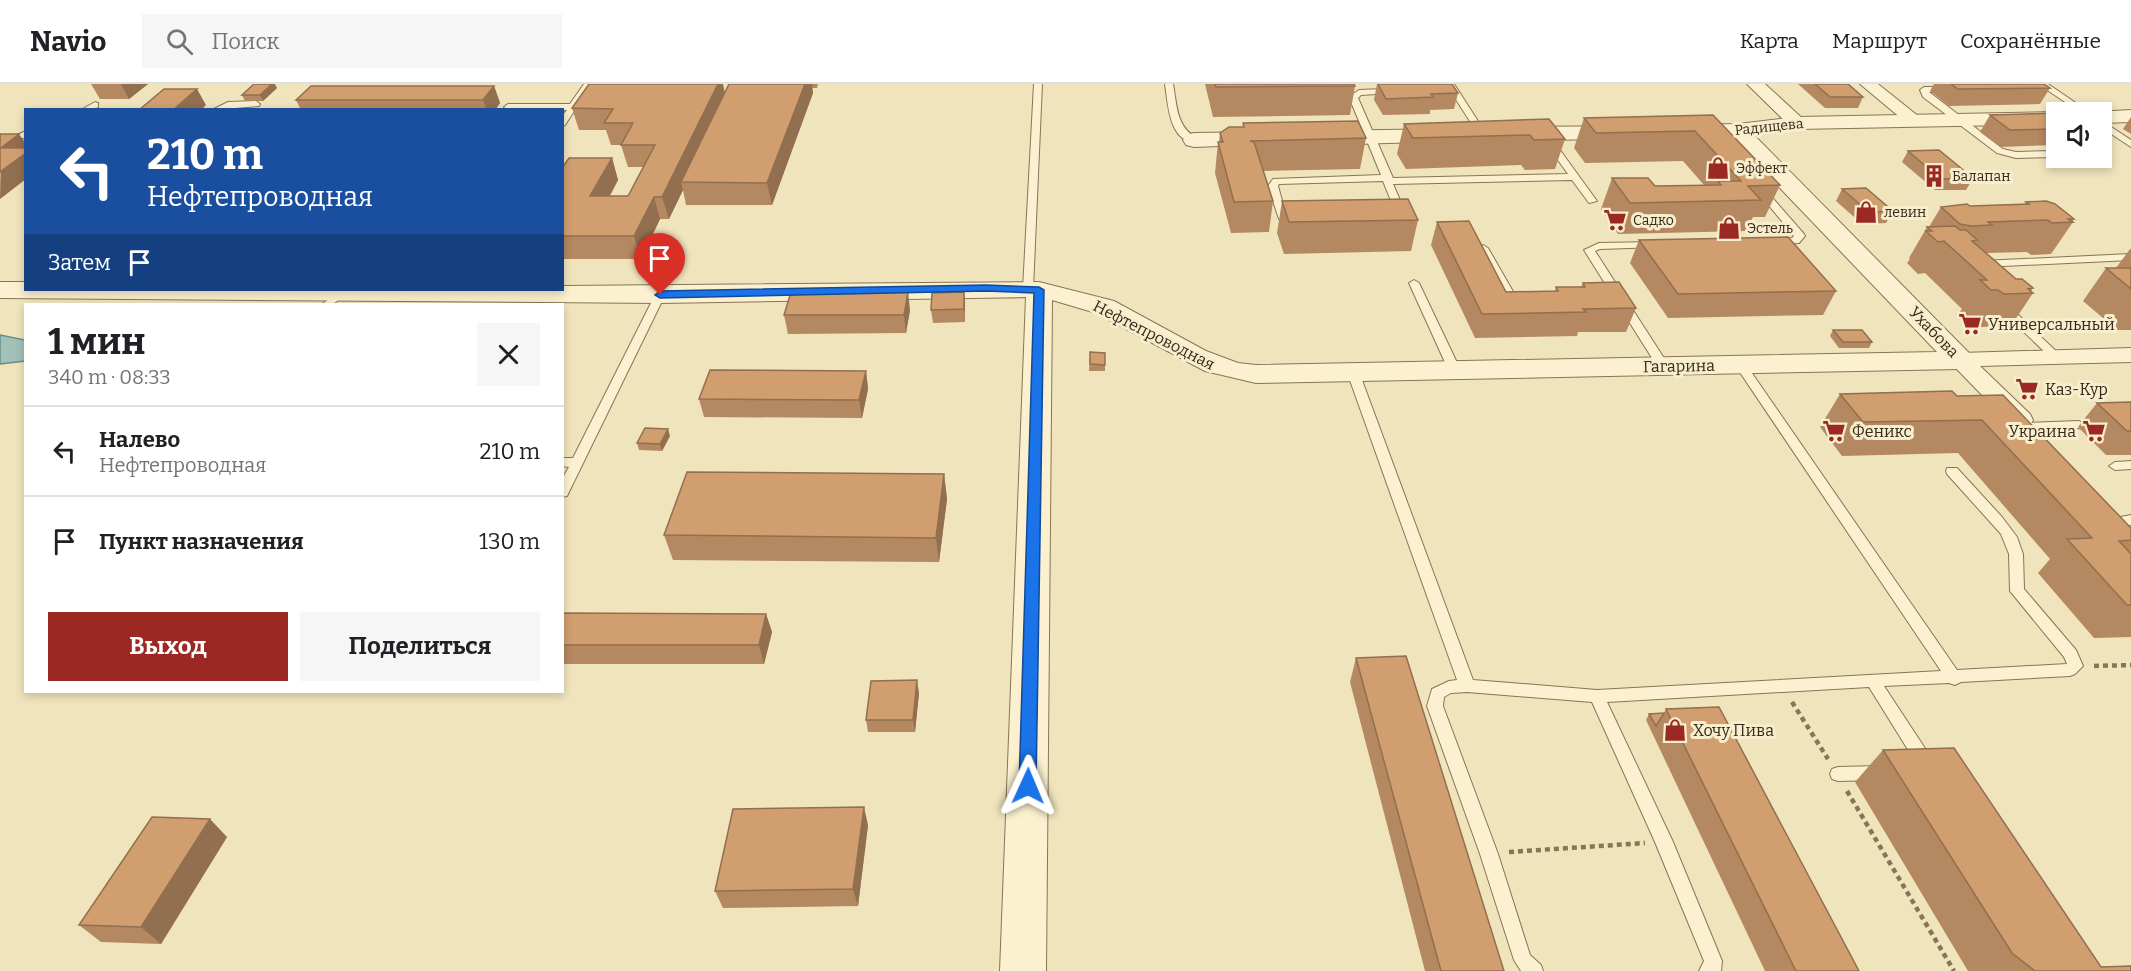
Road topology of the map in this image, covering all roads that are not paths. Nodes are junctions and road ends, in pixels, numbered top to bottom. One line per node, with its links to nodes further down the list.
1 (588, 84): 14 (lane)
2 (1038, 84): 46 (lane)
3 (1169, 84): 30 (lane)
4 (1387, 84): 29 (lane)
5 (1450, 84): 28 (lane)
6 (1755, 84): 23 (street)
7 (1868, 84): 21 (street)
8 (2042, 84): 10 (lane)
9 (1964, 88): 22 (lane)
10 (2070, 102)
11 (256, 104): 16 (lane)
12 (95, 105): 15 (lane)
13 (508, 107): 14 (lane)
14 (573, 107): 20 (lane)
15 (89, 108)
16 (221, 108)
17 (2131, 116): 18 (street)
18 (2112, 117)
19 (2046, 118): 22 (street, Радищева)
20 (564, 120)
21 (1914, 120): 22 (street, Радищева); 23 (street, Радищева)
22 (1957, 120): 33 (lane)
23 (1797, 123): 26 (street, Радищева)
24 (2112, 131): 31 (lane)
25 (1545, 134): 26 (street, Радищева); 28 (street, Радищева); 34 (lane)
26 (1720, 134): 58 (street, Ухабова)
27 (24, 135): 32 (lane)
28 (1483, 135): 29 (street, Радищева)
29 (1371, 137): 30 (street, Радищева); 35 (lane)
30 (1194, 140)
31 (2131, 144)
32 (0, 145)
33 (2046, 154)
34 (1576, 177): 35 (lane); 37 (lane)
35 (1388, 180): 38 (lane); 39 (lane)
36 (1753, 182): 40 (lane)
37 (1592, 201)
38 (1392, 219)
39 (1306, 221)
40 (1766, 242)
41 (1671, 244): 60 (lane)
42 (1483, 248): 54 (lane)
43 (2131, 257): 44 (lane)
44 (1970, 265)
45 (1414, 283): 61 (lane)
46 (1034, 289): 52 (street, Нефтепроводная); 62 (street, Нефтепроводная); 78 (street)
47 (0, 290): 48 (street, Нефтепроводная)
48 (24, 290)
49 (203, 291): 53 (street, Нефтепроводная)
50 (393, 291): 51 (street, Нефтепроводная); 53 (street, Нефтепроводная)
51 (428, 291): 52 (street, Нефтепроводная)
52 (660, 295): 68 (lane)
53 (335, 299)
54 (1532, 300)
55 (1997, 300): 57 (lane)
56 (2131, 355): 57 (street, Гагарина)
57 (2056, 357): 58 (street, Гагарина)
58 (1960, 360): 59 (street, Гагарина); 65 (street, Ухабова)
59 (1741, 365): 60 (street, Гагарина); 73 (lane)
60 (1663, 366): 61 (street, Гагарина)
61 (1454, 369): 63 (street, Гагарина)
62 (1228, 371): 63 (street, Гагарина)
63 (1353, 372): 75 (lane)
64 (2079, 424): 65 (lane)
65 (2028, 427): 66 (street, Ухабова)
66 (2053, 452)
67 (564, 462): 68 (lane)
68 (578, 463): 72 (lane)
69 (2131, 465): 70 (lane)
70 (2115, 466)
71 (1952, 471): 73 (lane)
72 (564, 489)
73 (1955, 679): 74 (lane)
74 (1874, 683): 76 (lane); 77 (lane)
75 (1467, 686): 76 (lane); 79 (lane)
76 (1597, 696): 80 (lane)
77 (1838, 774)
78 (1023, 971)
79 (1534, 971)
80 (1708, 971)

